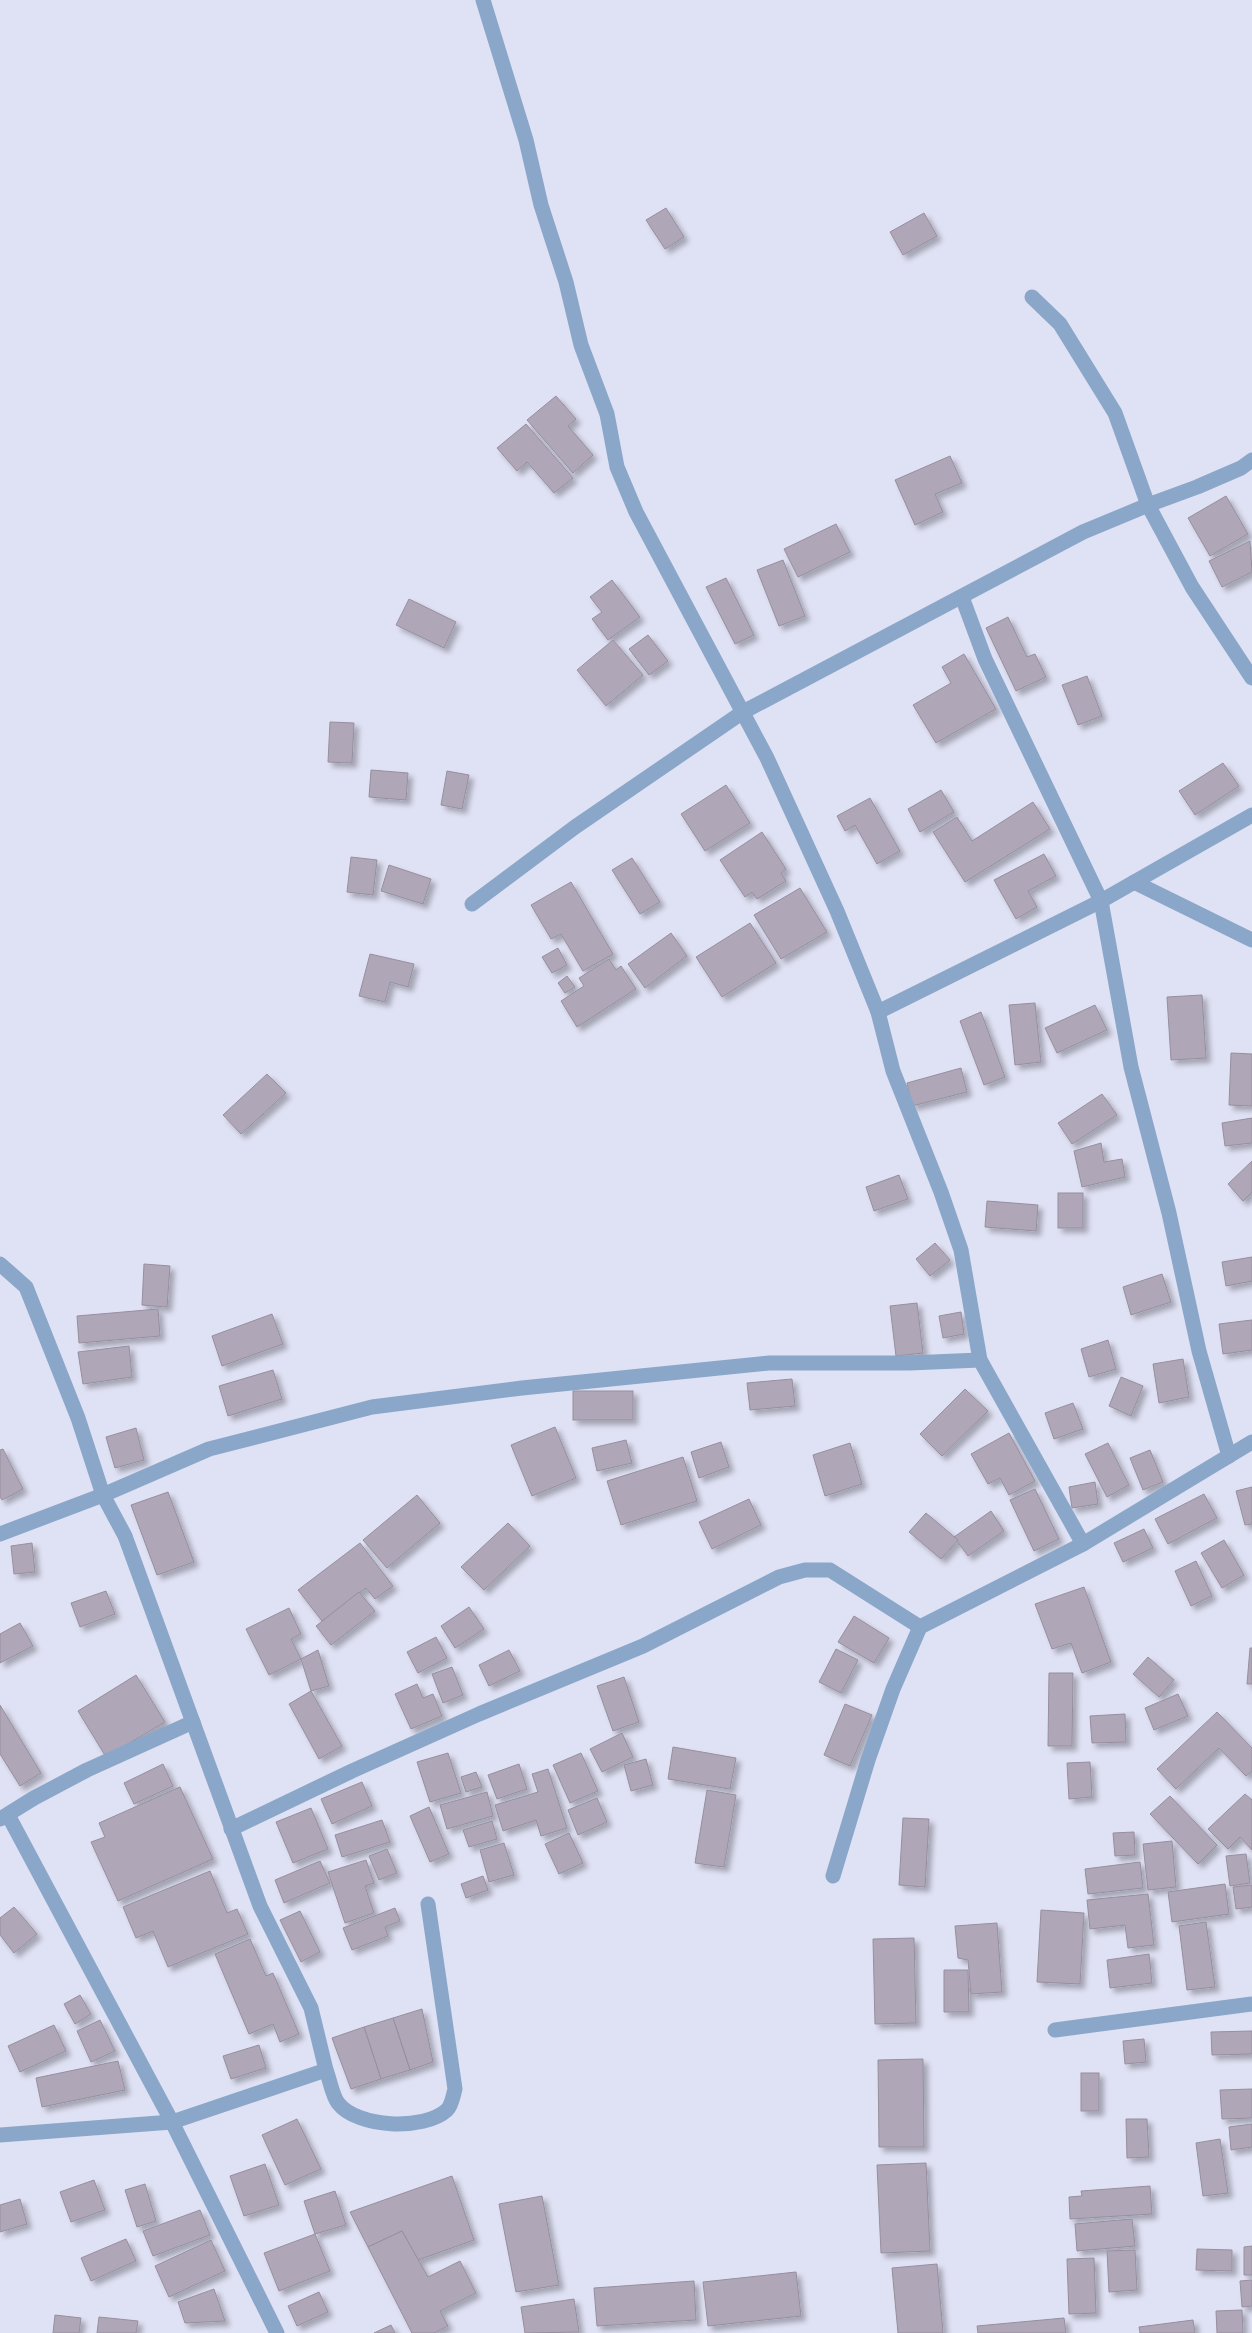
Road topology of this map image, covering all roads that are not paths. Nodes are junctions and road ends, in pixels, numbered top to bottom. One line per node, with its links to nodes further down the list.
1 (483, 0): 7 (street)
2 (1032, 298): 4 (street)
3 (1252, 460): 4 (street)
4 (1148, 505): 5 (street); 6 (street)
5 (962, 598): 7 (street); 10 (street)
6 (1252, 678)
7 (743, 712): 11 (street); 13 (street)
8 (1252, 815): 9 (street)
9 (1134, 882): 10 (street); 12 (street)
10 (1101, 901): 13 (street); 17 (street)
11 (472, 904)
12 (1252, 940)
13 (878, 1012): 15 (street)
14 (0, 1264): 18 (street)
15 (980, 1360): 18 (street); 20 (street)
16 (1252, 1442): 17 (street)
17 (1229, 1456): 20 (street)
18 (104, 1495): 19 (street); 22 (street)
19 (0, 1534)
20 (1084, 1544): 21 (street)
21 (920, 1627): 24 (street); 25 (street)
22 (193, 1722): 23 (street); 24 (street)
23 (4, 1817): 30 (street)
24 (231, 1829): 29 (street)
25 (833, 1876)
26 (428, 1904): 29 (street)
27 (1252, 2004): 28 (street)
28 (1055, 2030)
29 (326, 2070): 30 (street)
30 (172, 2122): 31 (street); 32 (street)
31 (0, 2135)
32 (276, 2333)

